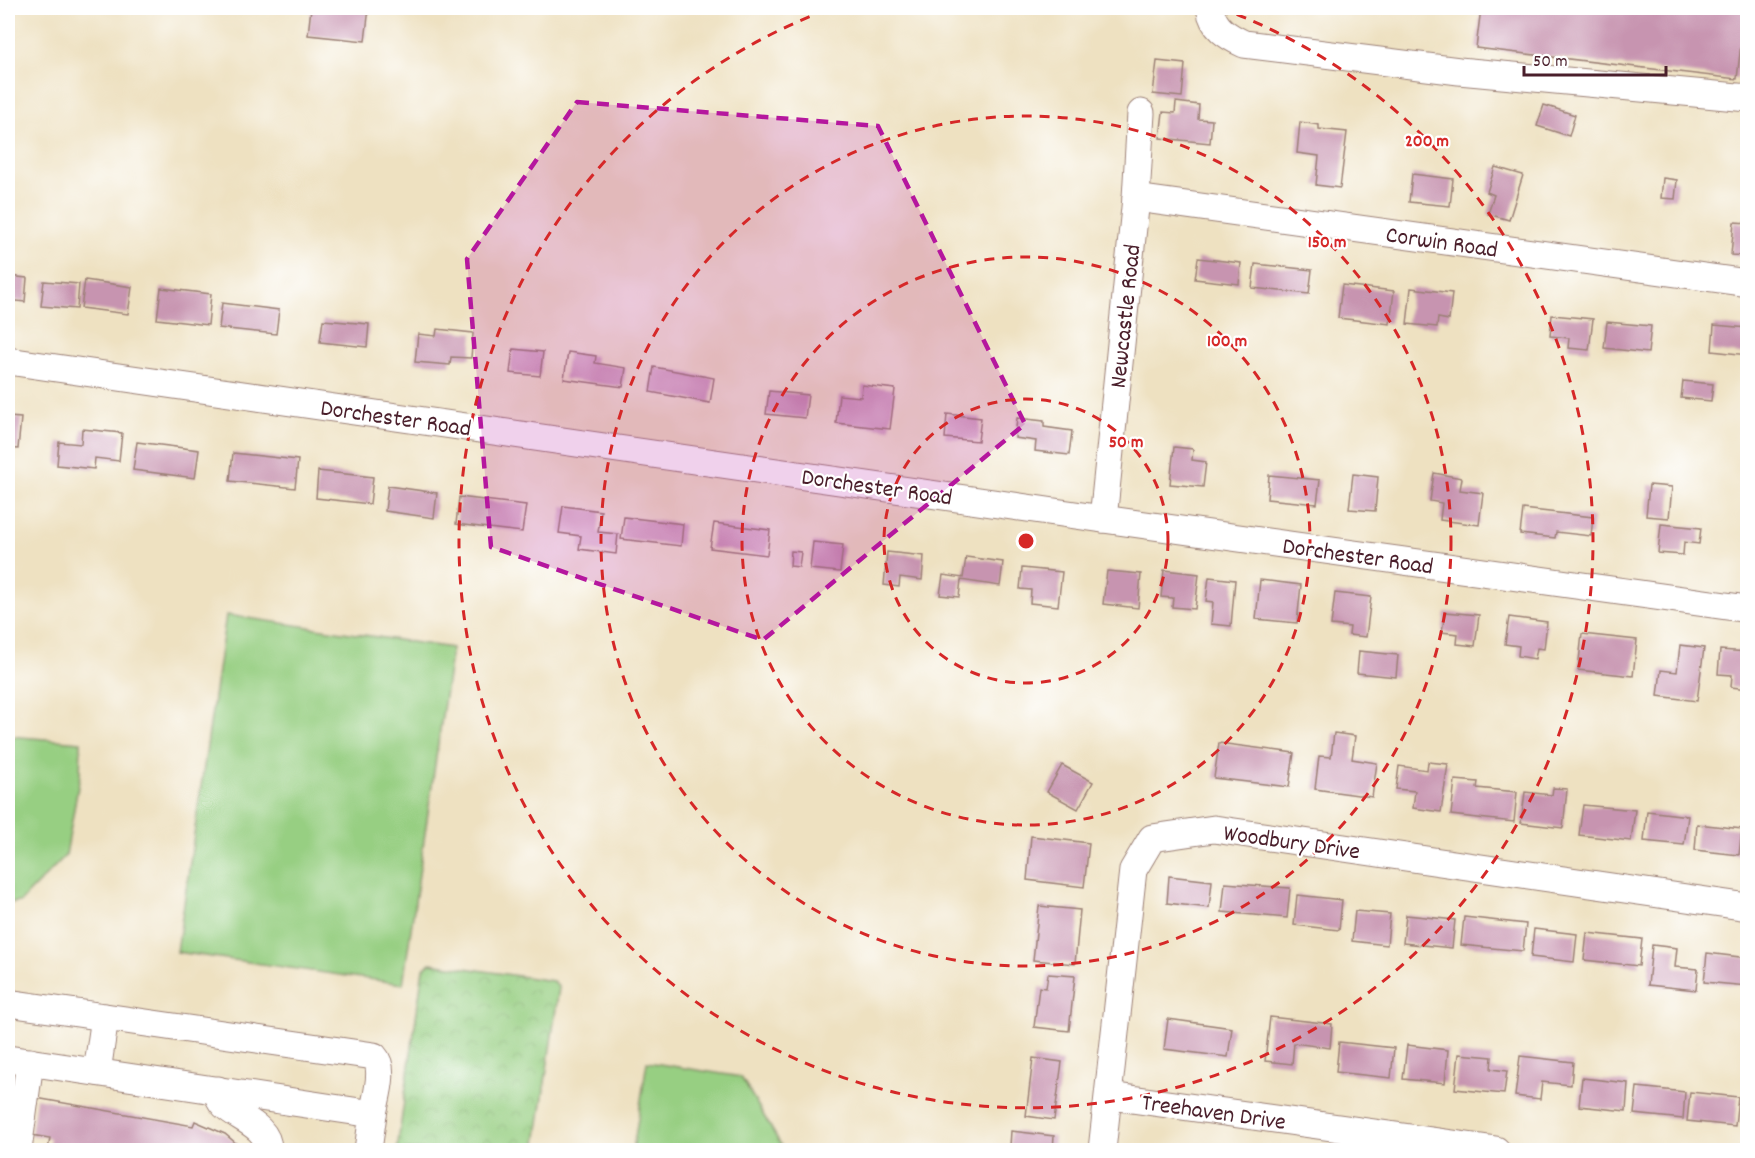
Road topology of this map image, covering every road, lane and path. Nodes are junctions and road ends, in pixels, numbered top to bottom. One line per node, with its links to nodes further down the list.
1 (1210, 8): 2 (street)
2 (1748, 98)
3 (1141, 113): 4 (street, Newcastle Road)
4 (1136, 198): 5 (street, Corwin Road); 7 (street, Newcastle Road)
5 (1748, 283)
6 (8, 362): 7 (street, Dorchester Road)
7 (1103, 519): 8 (street, Dorchester Road)
8 (1748, 609)
9 (1748, 907): 15 (street, Woodbury Drive)
10 (8, 1003): 11 (street)
11 (105, 1017): 13 (street); 16 (street)
12 (19, 1060): 13 (street); 17 (street)
13 (98, 1072): 14 (street)
14 (218, 1090): 16 (street); 18 (street)
15 (1110, 1096): 20 (street, Woodbury Drive); 21 (street, Treehaven Drive)
16 (374, 1114): 19 (street)
17 (18, 1150)
18 (268, 1150)
19 (368, 1150)
20 (1102, 1150)
21 (1496, 1150)

